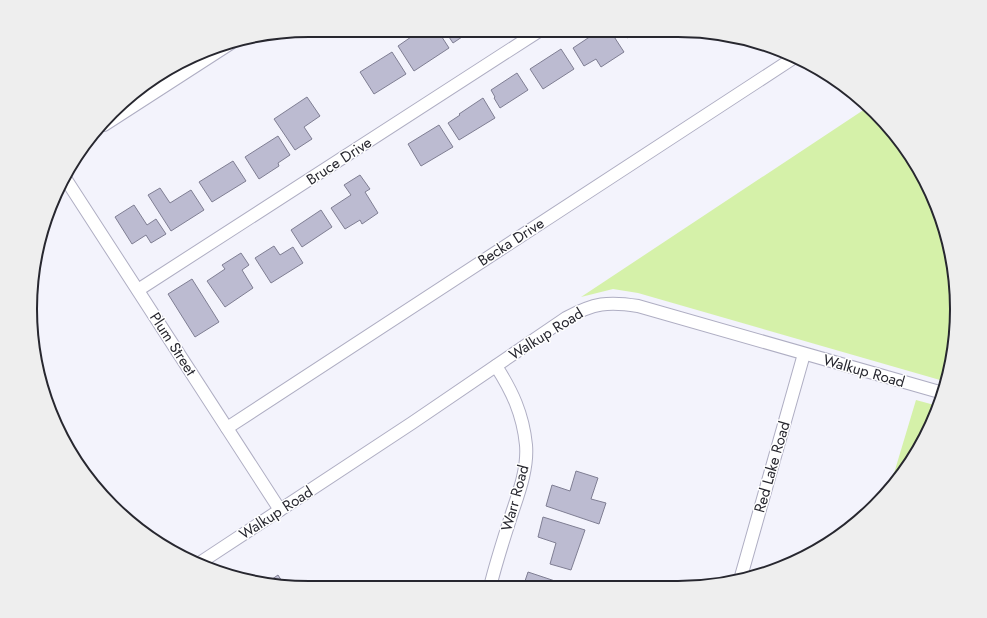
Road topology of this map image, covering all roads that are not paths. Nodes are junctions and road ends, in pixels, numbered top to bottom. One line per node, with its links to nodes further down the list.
1 (530, 37): 6 (street, Bruce Drive)
2 (213, 55): 4 (street)
3 (789, 61): 10 (street, Becka Drive)
4 (118, 116)
5 (68, 183): 6 (street, Plum Street)
6 (138, 290): 10 (street, Plum Street)
7 (804, 354): 8 (street, Walkup Road); 9 (street, Walkup Road); 13 (street, Red Lake Road)
8 (496, 366): 11 (street, Walkup Road); 14 (street, Warr Road)
9 (937, 392)
10 (227, 428): 11 (street, Plum Street)
11 (280, 510): 12 (street, Walkup Road)
12 (204, 560)
13 (742, 573)
14 (491, 581)

